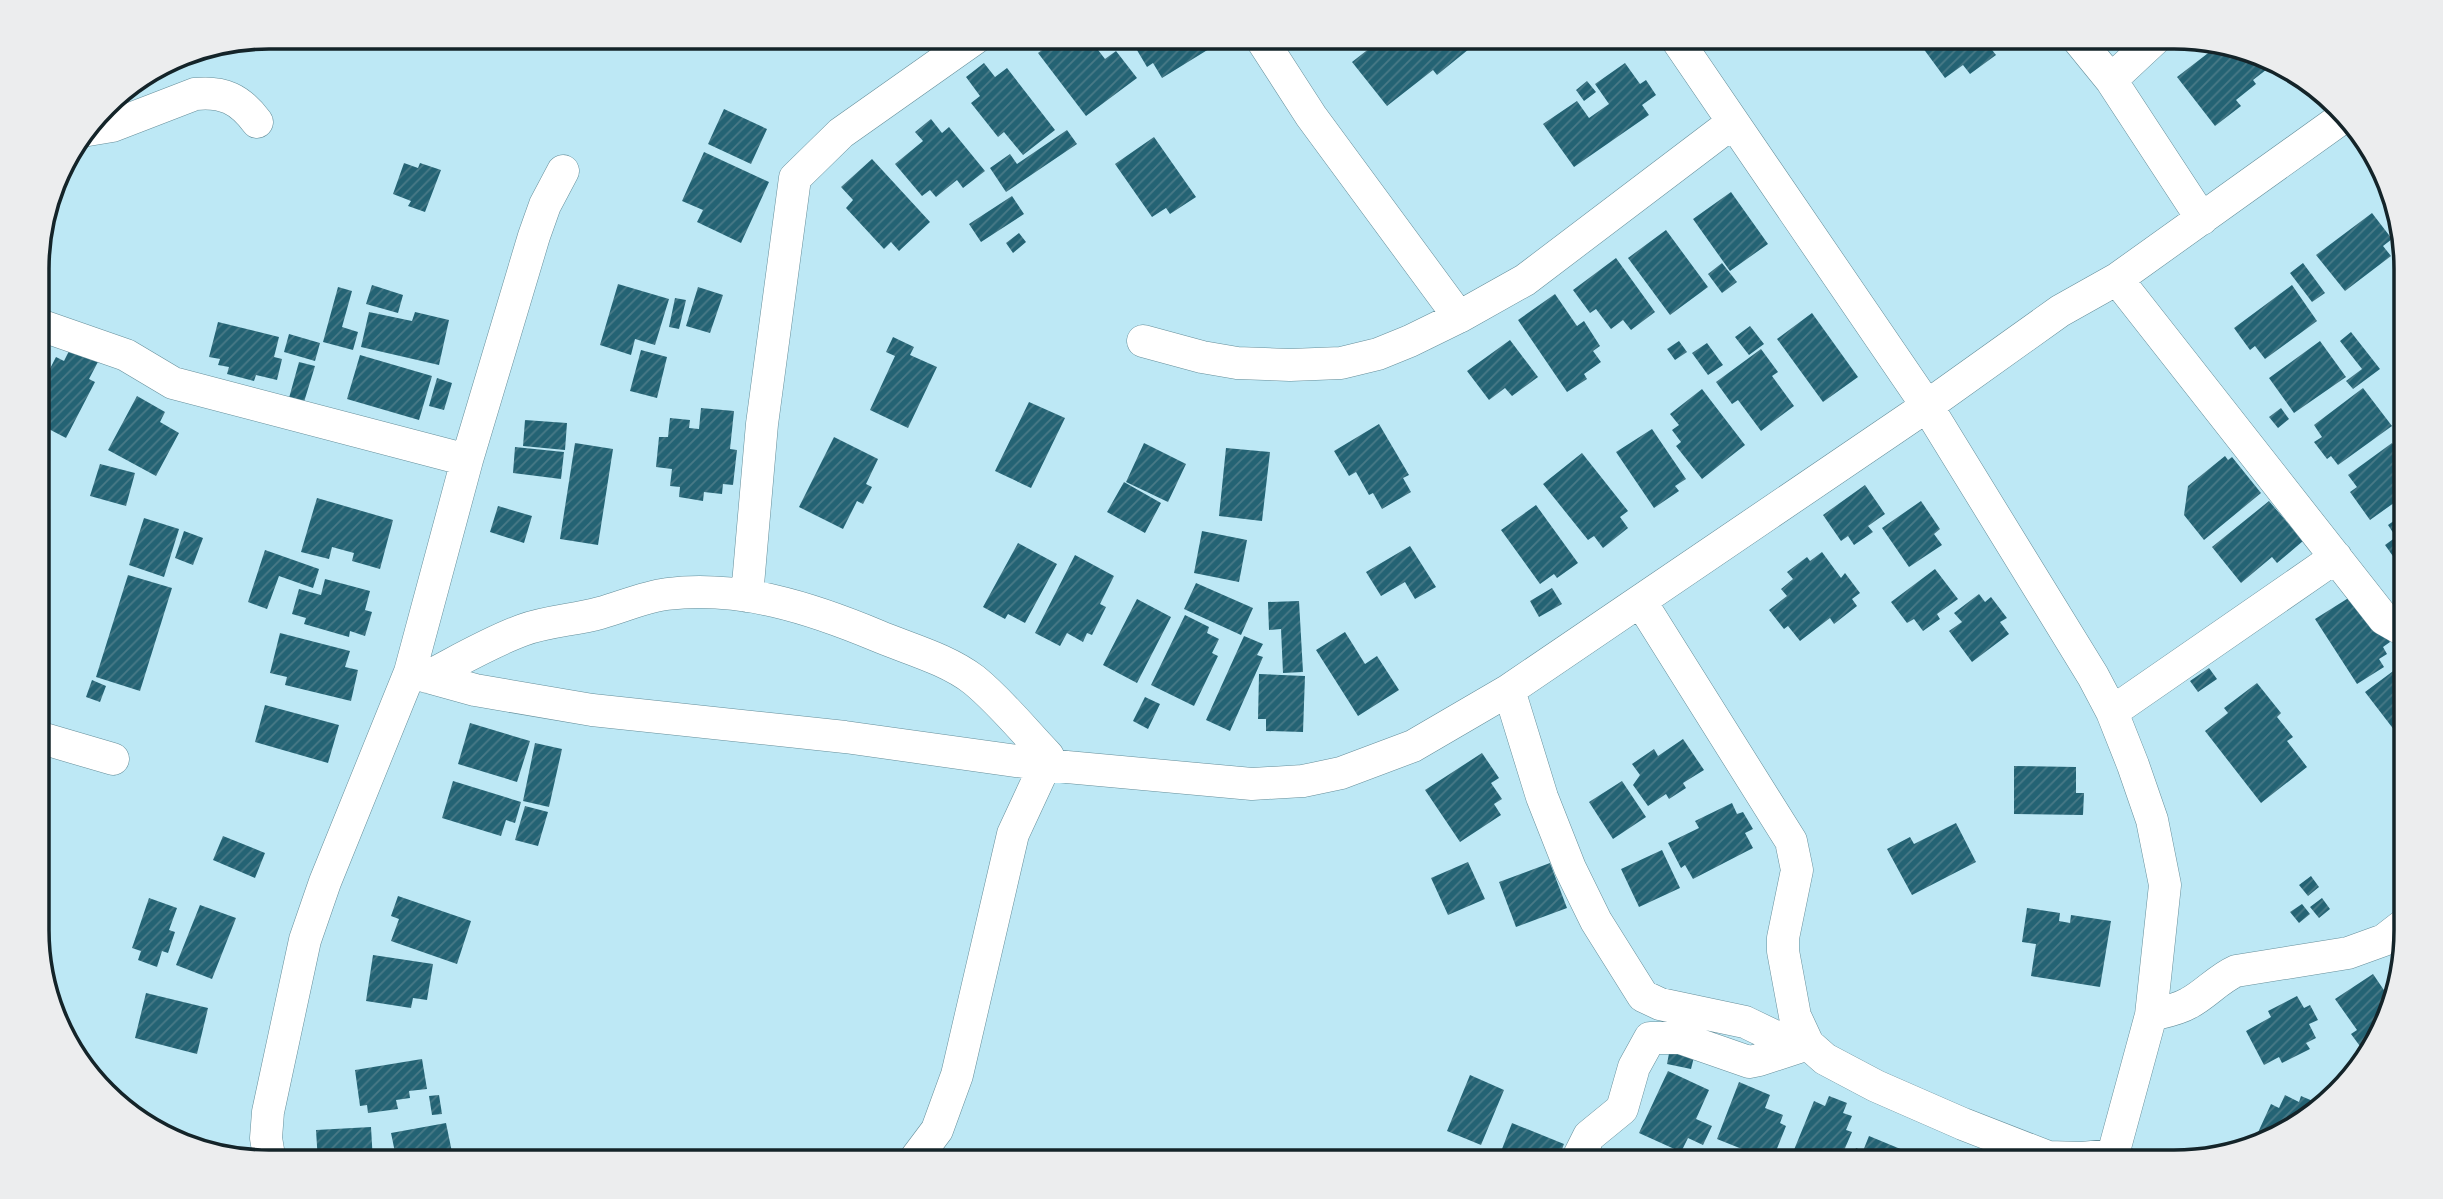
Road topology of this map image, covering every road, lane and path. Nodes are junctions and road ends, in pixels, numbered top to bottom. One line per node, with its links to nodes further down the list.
1 (960, 49): 20 (street)
2 (1268, 49): 14 (street)
3 (1683, 49): 9 (street)
4 (2086, 49): 6 (street)
5 (2144, 49): 6 (street)
6 (2111, 80): 12 (street)
7 (257, 122): 10 (street)
8 (2337, 122): 12 (street)
9 (1732, 123): 14 (street); 17 (street)
10 (101, 128)
11 (562, 171): 18 (street)
12 (2202, 219): 13 (street)
13 (2117, 279): 17 (street); 19 (street)
14 (1460, 317): 16 (street)
15 (49, 328): 18 (street)
16 (1143, 341)
17 (1927, 406): 21 (street); 25 (street)
18 (467, 460): 23 (street)
19 (2336, 557): 22 (street); 25 (street)
20 (747, 596): 23 (street); 28 (street)
21 (1641, 602): 24 (street); 31 (street)
22 (2394, 626)
23 (419, 674): 28 (street); 32 (street)
24 (1509, 690): 28 (street); 31 (street)
25 (2112, 712): 30 (street)
26 (49, 740): 27 (street)
27 (113, 759)
28 (1047, 761): 33 (street)
29 (2394, 932): 30 (street)
30 (2151, 1015): 36 (street)
31 (1802, 1046): 34 (street); 35 (street)
32 (268, 1150)
33 (922, 1150)
34 (1582, 1150)
35 (2028, 1150)
36 (2117, 1150)

